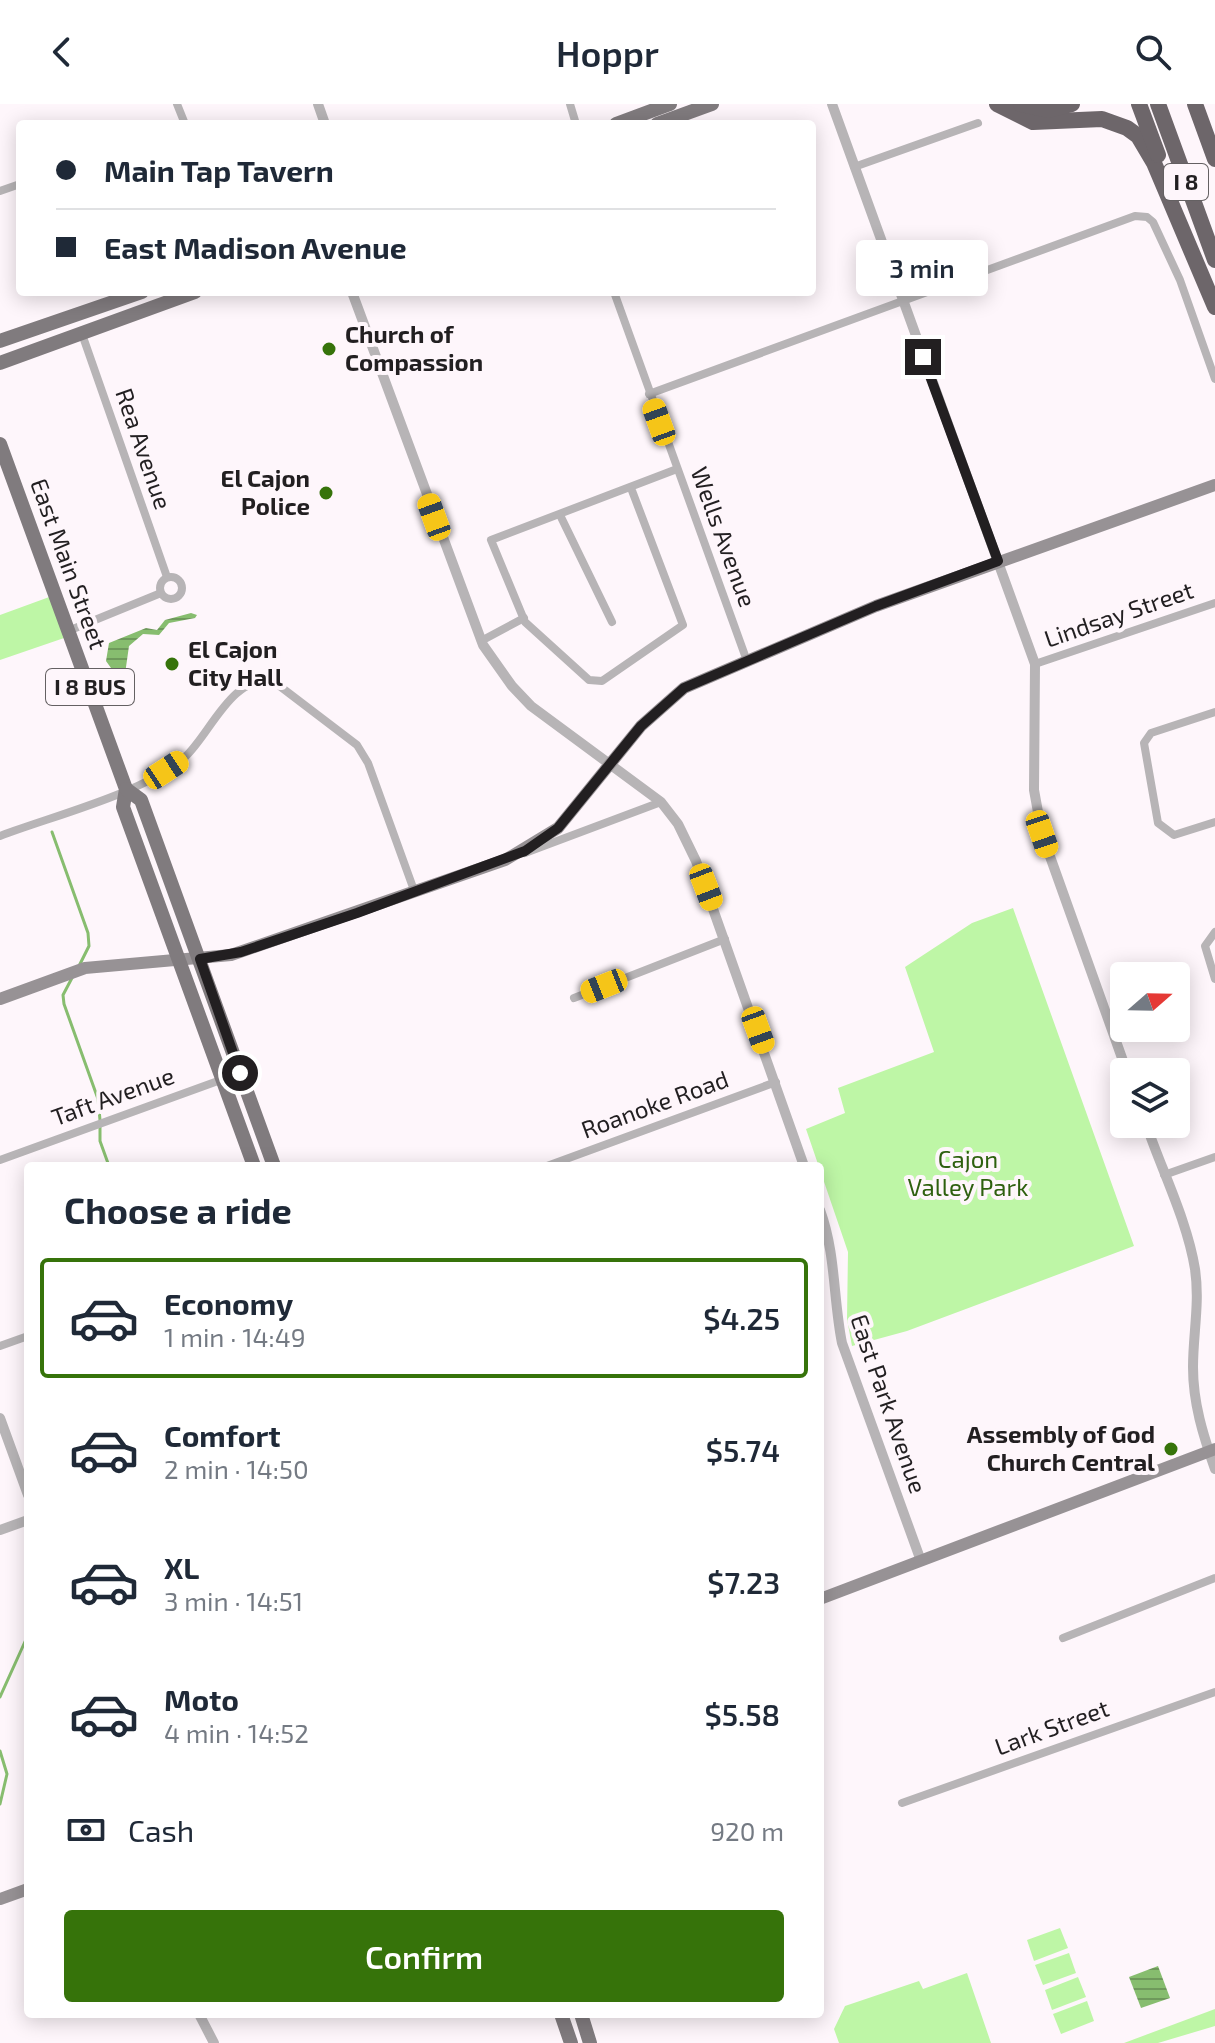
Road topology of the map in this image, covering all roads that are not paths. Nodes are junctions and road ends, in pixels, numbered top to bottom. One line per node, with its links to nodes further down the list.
1 (670, 104): 10 (main road)
2 (712, 104): 11 (main road)
3 (832, 104): 14 (street)
4 (997, 104): 16 (highway)
5 (1021, 104): 6 (highway)
6 (1072, 104)
7 (1139, 104): 16 (highway)
8 (1158, 104): 15 (highway, I 8)
9 (1195, 104): 13 (highway, I 8)
10 (627, 120)
11 (668, 120)
12 (978, 123): 14 (street)
13 (1215, 159)
14 (854, 167): 21 (street)
15 (1215, 260)
16 (1203, 277): 23 (highway)
17 (130, 296): 22 (main road)
18 (181, 296): 24 (main road)
19 (353, 296): 41 (street)
20 (615, 296): 28 (street, Wells Avenue)
21 (901, 299): 27 (street); 28 (street); 34 (street)
22 (97, 307): 24 (main road); 25 (main road)
23 (1215, 307)
24 (82, 334): 26 (main road); 35 (street, Rea Avenue)
25 (0, 341)
26 (0, 363)
27 (1215, 379)
28 (649, 394): 30 (street, Wells Avenue)
29 (0, 444): 40 (main road, East Main Street / I 8 BUS)
30 (677, 469): 32 (street); 42 (street, Wells Avenue)
31 (1215, 485): 34 (main road)
32 (631, 488): 33 (street); 38 (street)
33 (560, 515): 38 (street); 39 (street)
34 (998, 561): 42 (main road); 43 (street)
35 (167, 577): 36 (street); 36 (street)
36 (161, 593): 40 (street)
37 (1215, 603): 43 (street, Lindsay Street)
38 (524, 618): 41 (street)
39 (612, 622)
40 (68, 631): 46 (main road, East Main Street / I 8 BUS)
41 (481, 641): 45 (street)
42 (747, 661): 45 (main road)
43 (1035, 664): 59 (street)
44 (1215, 712): 48 (street)
45 (608, 764): 47 (street); 50 (main road)
46 (126, 789): 49 (street); 51 (street); 54 (main road, East Main Street / I 8 BUS); 55 (main road, East Main Street / I 8 BUS)
47 (661, 802): 50 (street); 53 (street)
48 (1215, 822)
49 (0, 836)
50 (505, 860): 51 (main road)
51 (415, 893): 54 (main road)
52 (1215, 932): 56 (street)
53 (725, 939): 57 (street); 62 (street)
54 (200, 959): 55 (main road); 60 (main road, East Main Street / I 8 BUS)
55 (180, 962): 58 (main road); 61 (main road, East Main Street / I 8 BUS)
56 (1215, 979)
57 (574, 998)
58 (0, 999)
59 (1122, 1058)
60 (240, 1073): 61 (street, Taft Avenue); 67 (main road, East Main Street / I 8 BUS)
61 (222, 1079): 65 (street, Taft Avenue); 66 (main road, East Main Street / I 8 BUS)
62 (776, 1082): 68 (street, Roanoke Road); 69 (street)
63 (1151, 1138): 70 (street)
64 (1215, 1157): 70 (street)
65 (0, 1160)
66 (253, 1162)
67 (273, 1162)
68 (558, 1162)
69 (803, 1162)
70 (1164, 1175): 75 (street)
71 (824, 1221): 80 (street, East Park Avenue)
72 (24, 1337): 73 (street)
73 (0, 1346)
74 (0, 1418): 77 (street)
75 (1212, 1450): 76 (street); 80 (main road)
76 (1215, 1469)
77 (24, 1484)
78 (24, 1521): 79 (street)
79 (0, 1530)
80 (921, 1561): 82 (main road)
81 (1215, 1578): 83 (street)
82 (824, 1597)
83 (1063, 1638)
84 (1215, 1692): 85 (street, Lark Street)
85 (902, 1803)
86 (24, 1890): 87 (main road)
87 (0, 1899)
88 (201, 2018): 91 (street)
89 (562, 2018): 92 (main road)
90 (582, 2018): 93 (main road)
91 (214, 2043)
92 (571, 2043)
93 (590, 2043)

